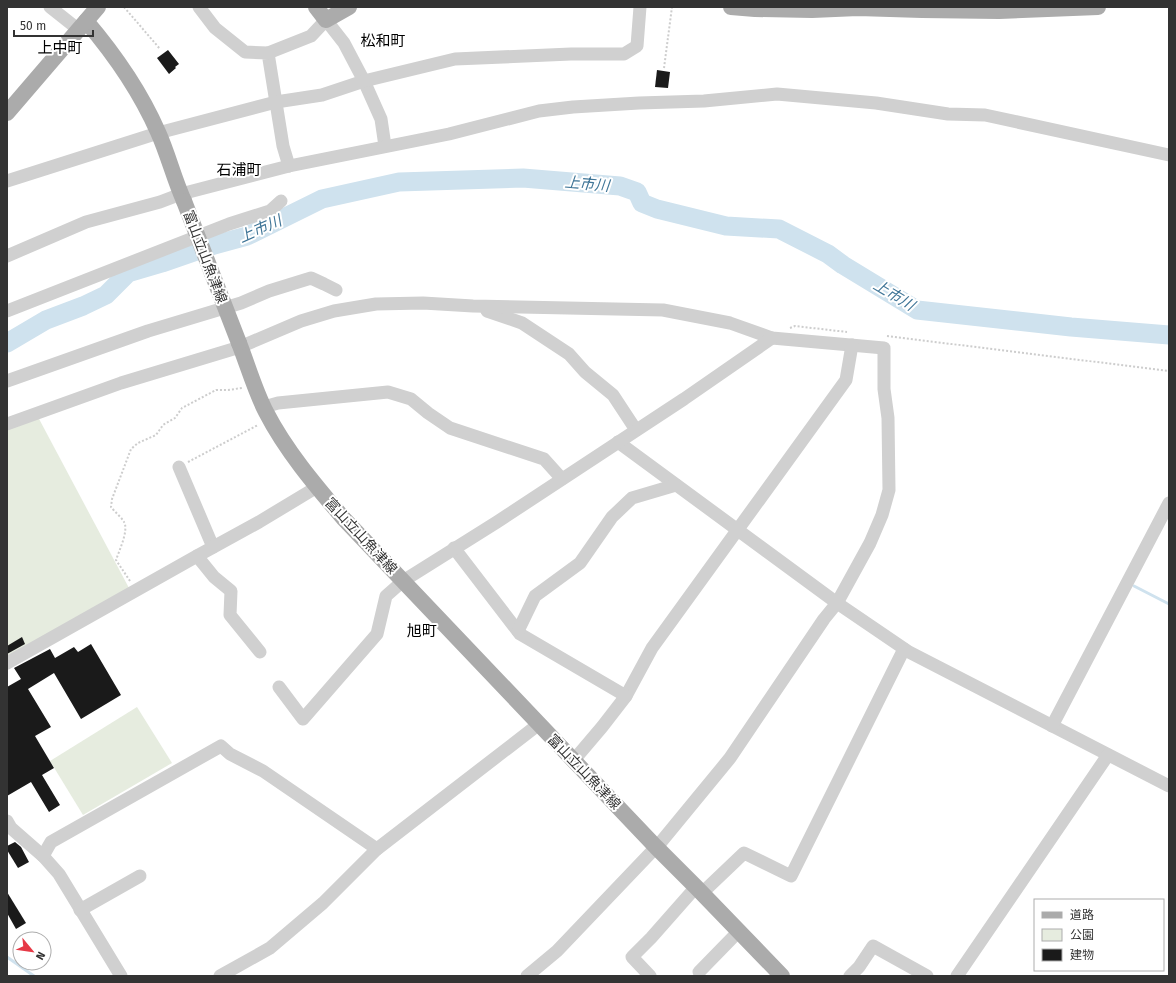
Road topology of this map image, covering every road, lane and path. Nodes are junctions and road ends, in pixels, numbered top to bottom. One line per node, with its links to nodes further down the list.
1 (50, 7): 13 (street)
2 (98, 7): 13 (main road)
3 (124, 7): 14 (path)
4 (199, 7): 15 (street)
5 (316, 7): 12 (main road)
6 (349, 7): 12 (main road)
7 (640, 7): 17 (street)
8 (672, 7): 16 (path)
9 (731, 7): 11 (main road)
10 (1098, 7): 11 (main road)
11 (922, 9)
12 (326, 20): 15 (street); 17 (street)
13 (83, 26): 19 (main road); 20 (main road, 富山立山魚津線)
14 (160, 49)
15 (268, 53): 18 (street)
16 (664, 68)
17 (364, 81): 18 (street); 21 (street)
18 (276, 102): 20 (street); 23 (street)
19 (7, 113)
20 (158, 133): 24 (street); 25 (main road, 富山立山魚津線)
21 (385, 146): 22 (street); 23 (street)
22 (1169, 155)
23 (289, 166): 25 (street)
24 (7, 181)
25 (182, 198): 27 (street); 34 (main road, 富山立山魚津線, bridge)
26 (281, 201): 30 (street)
27 (7, 256)
28 (336, 290): 37 (street)
29 (473, 306): 33 (street); 34 (street); 41 (street)
30 (7, 311)
31 (848, 332): 33 (path)
32 (886, 336): 36 (path)
33 (772, 338): 35 (street); 41 (street)
34 (240, 345): 38 (main road, 富山立山魚津線); 40 (street)
35 (852, 345): 48 (street); 54 (street)
36 (1169, 371)
37 (7, 381)
38 (255, 384): 39 (main road, 富山立山魚津線); 53 (path)
39 (267, 412): 43 (path); 44 (street); 46 (main road, 富山立山魚津線)
40 (7, 424)
41 (636, 430): 42 (street)
42 (618, 442): 44 (street); 45 (street)
43 (179, 467): 49 (street)
44 (562, 479): 50 (street)
45 (676, 485): 48 (street); 55 (street)
46 (317, 487): 49 (street); 52 (main road, 富山立山魚津線)
47 (1169, 503): 62 (street)
48 (738, 530): 54 (street); 60 (street)
49 (213, 547): 51 (street)
50 (454, 548): 52 (street); 55 (street)
51 (197, 556): 53 (street); 57 (street)
52 (403, 581): 59 (street); 61 (main road, 富山立山魚津線)
53 (136, 590): 58 (street)
54 (837, 603): 56 (street); 67 (street)
55 (518, 631): 60 (street)
56 (904, 649): 62 (street); 71 (street)
57 (260, 652)
58 (7, 663)
59 (279, 687)
60 (626, 696): 64 (street)
61 (539, 724): 64 (main road, 富山立山魚津線); 68 (street)
62 (1052, 726): 63 (street)
63 (1108, 755): 65 (street); 82 (street)
64 (574, 760): 67 (main road, 富山立山魚津線)
65 (1169, 786)
66 (7, 821): 69 (street)
67 (656, 847): 71 (main road, 富山立山魚津線); 78 (street)
68 (377, 849): 69 (street); 77 (street)
69 (43, 856): 72 (street)
70 (140, 876): 72 (street)
71 (699, 890): 73 (main road, 富山立山魚津線); 79 (street)
72 (80, 910): 76 (street)
73 (739, 931): 74 (street); 75 (main road, 富山立山魚津線)
74 (699, 972)
75 (778, 975)
76 (121, 976)
77 (220, 976)
78 (527, 976)
79 (650, 976)
80 (850, 976): 81 (street)
81 (927, 976)
82 (957, 976)

